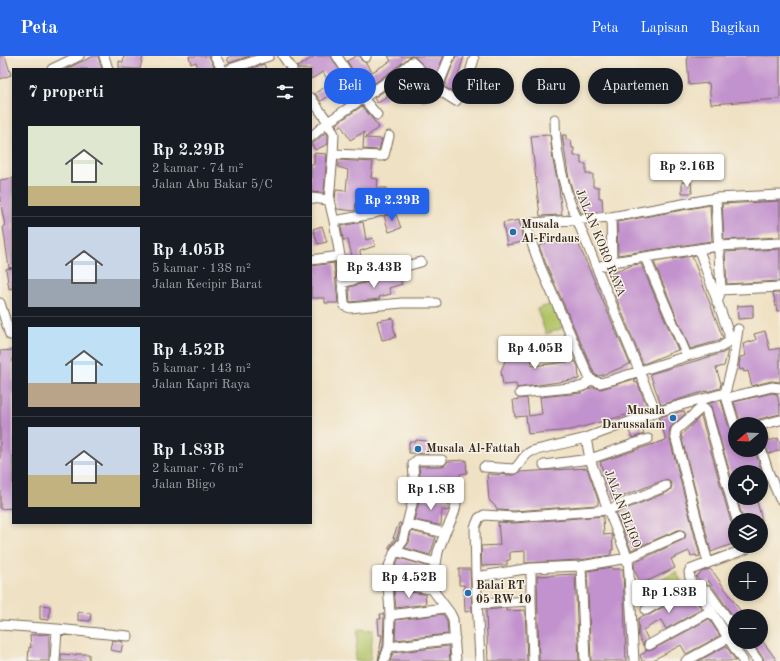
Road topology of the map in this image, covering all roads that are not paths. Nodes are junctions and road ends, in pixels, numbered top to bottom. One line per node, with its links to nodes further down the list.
1 (79, 56): 9 (street)
2 (104, 56): 10 (street)
3 (215, 56): 11 (street)
4 (269, 56): 12 (street)
5 (337, 56): 14 (street)
6 (450, 56): 17 (street)
7 (285, 57): 13 (street)
8 (474, 59): 18 (street)
9 (54, 68)
10 (108, 68)
11 (221, 68)
12 (233, 68)
13 (291, 68)
14 (345, 68)
15 (405, 68): 16 (street)
16 (418, 68)
17 (444, 71)
18 (444, 93)
19 (312, 99): 24 (street)
20 (355, 104): 24 (street)
21 (368, 104): 22 (street)
22 (377, 116)
23 (555, 119): 34 (street, JALAN KORO RAYA)
24 (328, 122): 25 (street); 27 (street)
25 (312, 135)
26 (389, 136): 27 (street)
27 (333, 154): 31 (street)
28 (780, 195): 30 (street)
29 (312, 198): 31 (street)
30 (716, 198): 33 (street); 37 (street)
31 (329, 200): 35 (street)
32 (395, 206): 35 (street)
33 (611, 217): 34 (street); 43 (street)
34 (577, 220): 44 (street, JALAN KORO RAYA); 55 (street)
35 (334, 221): 39 (street)
36 (780, 242): 37 (street)
37 (718, 246): 38 (street); 47 (street)
38 (698, 250): 40 (street); 50 (street)
39 (340, 256): 41 (street); 45 (street)
40 (645, 257): 43 (street); 53 (street)
41 (312, 260)
42 (421, 262): 45 (street)
43 (612, 262): 44 (street)
44 (598, 267): 54 (street, JALAN KORO RAYA)
45 (342, 283): 49 (street)
46 (780, 287): 47 (street)
47 (721, 290): 50 (street)
48 (0, 303): 52 (street)
49 (436, 303)
50 (718, 304): 53 (street)
51 (738, 329): 58 (street)
52 (8, 335)
53 (687, 356): 54 (street)
54 (639, 371): 55 (street); 59 (street, JALAN KORO RAYA)
55 (590, 379): 57 (street)
56 (780, 388): 58 (street)
57 (520, 393)
58 (726, 395): 59 (street); 60 (street)
59 (652, 414): 63 (street)
60 (732, 417)
61 (780, 420): 62 (street)
62 (768, 423)
63 (586, 438): 66 (street, JALAN BLIGO); 69 (street)
64 (648, 439): 66 (street)
65 (764, 457): 72 (street)
66 (590, 459): 68 (street); 73 (street, JALAN BLIGO)
67 (442, 460): 71 (street)
68 (544, 465)
69 (484, 466)
70 (666, 486): 73 (street)
71 (415, 492): 75 (street); 76 (street)
72 (780, 499)
73 (608, 510): 80 (street, JALAN BLIGO); 85 (street)
74 (735, 513): 81 (street)
75 (408, 524): 76 (street); 78 (street)
76 (445, 533): 82 (street)
77 (680, 535): 80 (street)
78 (395, 551): 82 (street); 86 (street)
79 (735, 553): 81 (street)
80 (628, 558): 83 (street); 112 (street, JALAN BLIGO)
81 (708, 563): 87 (street)
82 (436, 564): 88 (street)
83 (580, 566): 84 (street); 111 (street)
84 (531, 568): 85 (street); 90 (street)
85 (476, 577): 91 (street)
86 (388, 583): 88 (street); 95 (street)
87 (691, 584): 93 (street); 94 (street)
88 (432, 589): 92 (street)
89 (707, 590): 96 (street)
90 (531, 601): 91 (street); 110 (street)
91 (477, 604): 109 (street)
92 (445, 608): 95 (street); 101 (street)
93 (646, 610)
94 (711, 611): 100 (street); 102 (street)
95 (390, 615): 103 (street)
96 (728, 619)
97 (0, 625): 98 (street)
98 (57, 629): 99 (street); 106 (street)
99 (128, 636)
100 (728, 638): 113 (street)
101 (455, 639): 103 (street); 108 (street)
102 (649, 645)
103 (389, 647): 107 (street)
104 (735, 649): 114 (street)
105 (749, 649): 115 (street)
106 (55, 661)
107 (384, 661)
108 (456, 661)
109 (480, 661)
110 (533, 661)
111 (585, 661)
112 (634, 661)
113 (686, 661)
114 (743, 661)
115 (758, 661)

